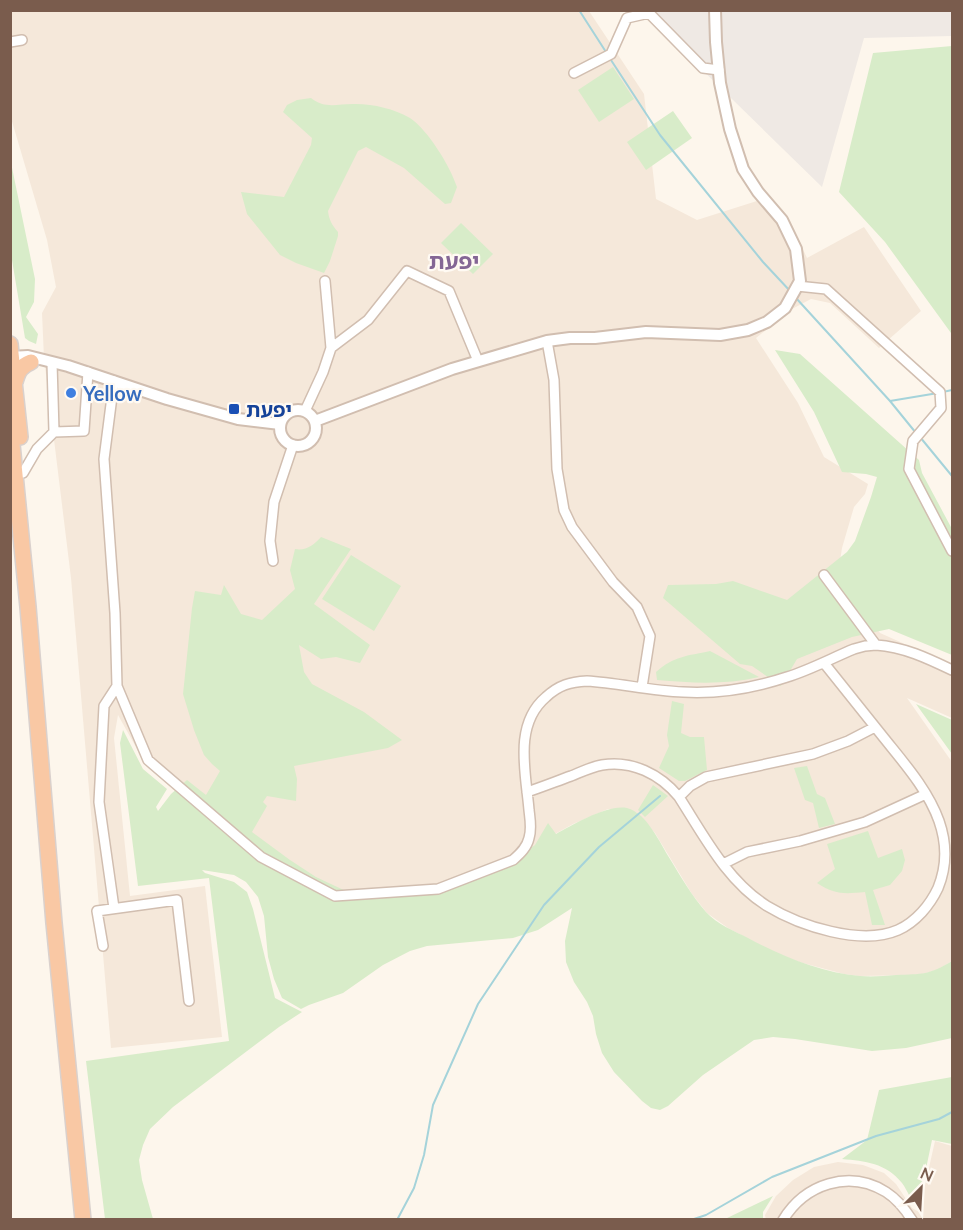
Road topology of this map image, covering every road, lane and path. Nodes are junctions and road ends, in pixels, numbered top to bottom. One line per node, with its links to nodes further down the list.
1 (715, 10): 5 (street)
2 (650, 12): 5 (street); 6 (street)
3 (22, 40): 4 (street)
4 (10, 42)
5 (719, 70): 8 (street)
6 (574, 73)
7 (326, 281): 10 (street)
8 (797, 286): 9 (street); 25 (street)
9 (547, 341): 12 (street); 33 (street)
10 (331, 348): 12 (street); 16 (street)
11 (16, 356): 13 (street); 23 (highway)
12 (478, 361): 17 (street)
13 (52, 363): 14 (street); 20 (street)
14 (88, 372): 15 (street); 20 (street)
15 (114, 381): 19 (street); 32 (street)
16 (305, 411): 17 (street); 19 (street)
17 (315, 421): 21 (street)
18 (10, 424): 22 (highway)
19 (280, 424): 21 (street)
20 (54, 432): 23 (street)
21 (293, 445): 26 (street)
22 (11, 447): 24 (highway)
23 (23, 473): 28 (highway)
24 (14, 490): 28 (highway)
25 (952, 551)
26 (273, 561)
27 (824, 575): 29 (street)
28 (28, 607): 42 (highway)
29 (876, 645): 30 (street); 31 (street)
30 (824, 663): 33 (street); 34 (street)
31 (952, 670)
32 (117, 686): 35 (street); 39 (street)
33 (642, 687): 35 (street)
34 (875, 727): 36 (street); 37 (street)
35 (528, 792): 37 (street)
36 (926, 794): 38 (street); 38 (street)
37 (679, 797): 38 (street)
38 (723, 864)
39 (114, 908): 40 (street); 41 (street)
40 (103, 946)
41 (189, 1001)
42 (83, 1220)
43 (783, 1220): 44 (street)
44 (912, 1220)

